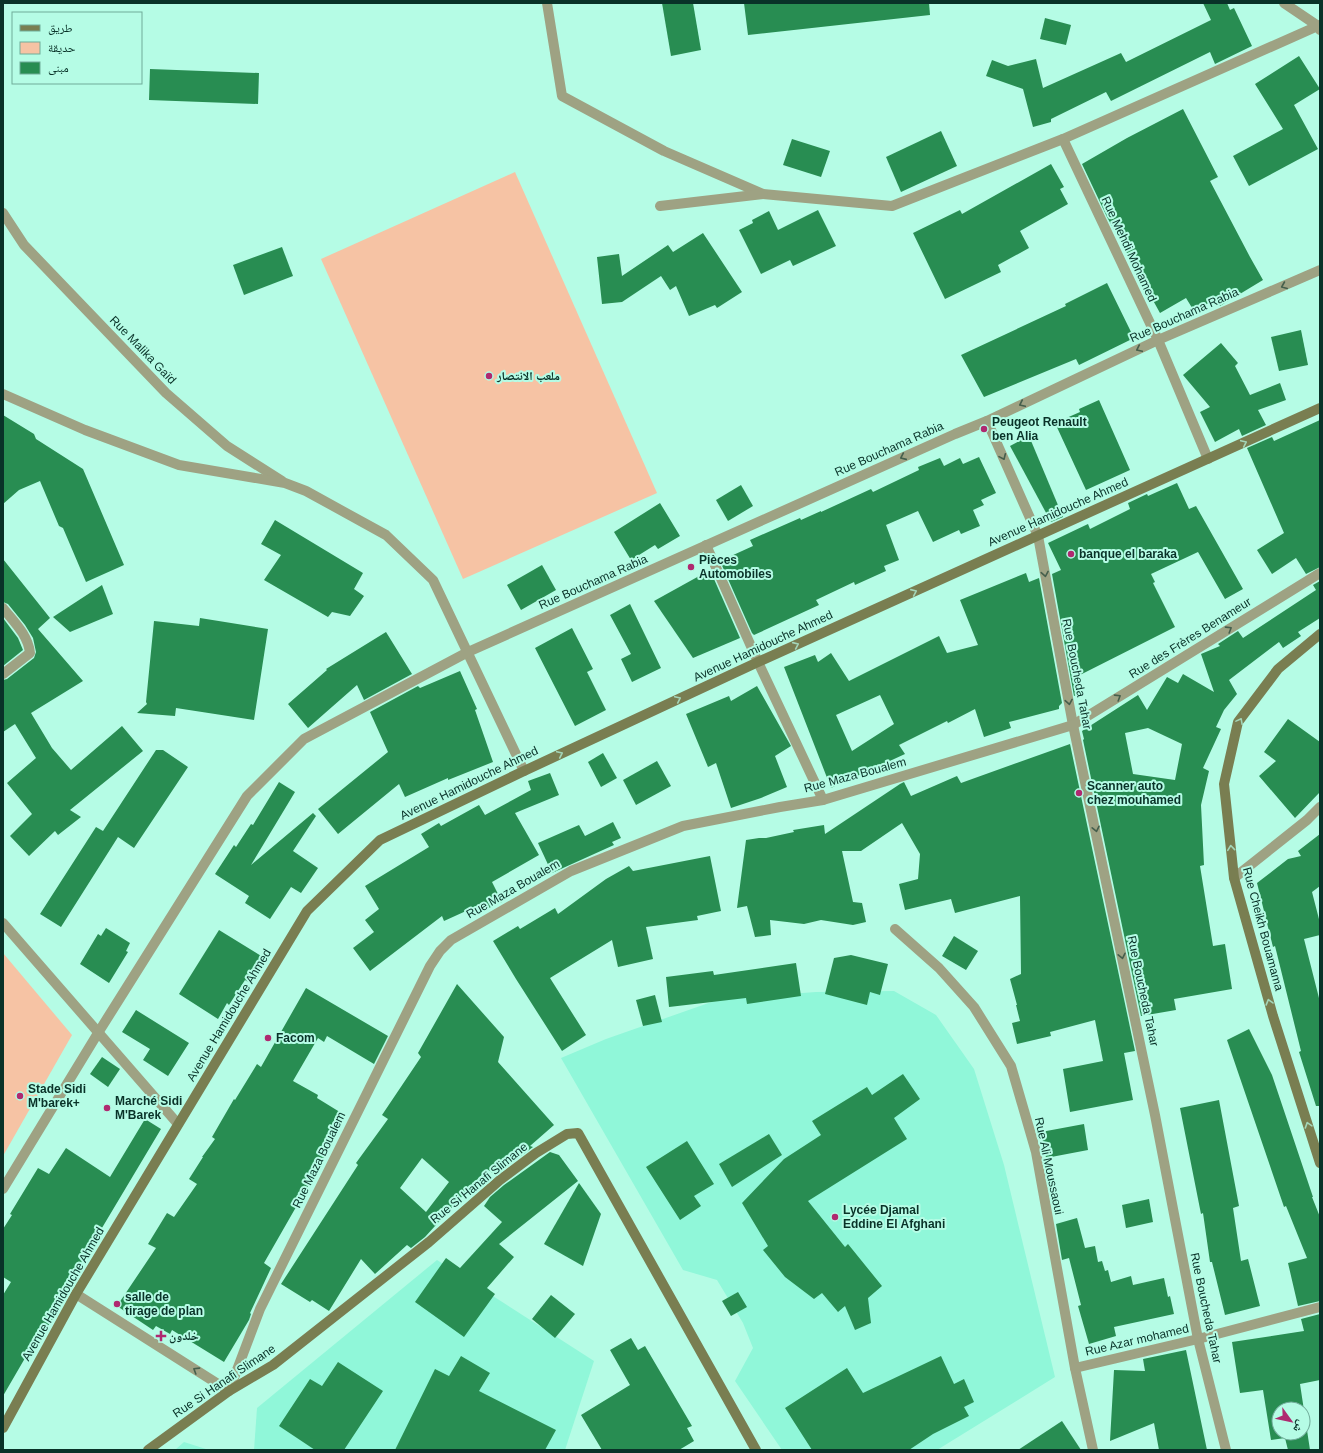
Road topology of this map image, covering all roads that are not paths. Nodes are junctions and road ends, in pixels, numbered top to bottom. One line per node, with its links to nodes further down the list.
1 (547, 3): 5 (street)
2 (1284, 3): 3 (street)
3 (1319, 27): 4 (street)
4 (1063, 139): 5 (street); 9 (street, Rue Mehdi Mohamed)
5 (762, 194): 6 (street)
6 (660, 206)
7 (3, 213): 14 (street, Rue Malika Gaïd)
8 (1320, 270): 9 (street, Rue Bouchama Rabia, one-way to 9)
9 (1158, 340): 12 (street, Rue Bouchama Rabia, one-way to 12); 13 (street, Rue Mehdi Mohamed)
10 (3, 394): 14 (street)
11 (1320, 408): 13 (main road, Avenue Hamidouche Ahmed, one-way to 11)
12 (987, 421): 15 (street, Rue Boucheda Tahar, one-way to 15); 16 (street, Rue Bouchama Rabia, one-way to 16)
13 (1208, 459): 15 (main road, Avenue Hamidouche Ahmed)
14 (285, 483): 20 (street)
15 (1038, 536): 21 (main road, Avenue Hamidouche Ahmed, one-way to 15); 23 (street, Rue Boucheda Tahar, one-way to 23)
16 (706, 545): 20 (street, Rue Bouchama Rabia); 21 (street)
17 (1320, 573): 23 (street, Rue des Frères Benameur, one-way to 17)
18 (3, 608): 22 (street)
19 (1320, 634): 27 (main road, Rue Cheikh Bouamama, one-way to 19)
20 (468, 652): 24 (street); 30 (street, Rue Bouchama Rabia)
21 (758, 662): 24 (main road, Avenue Hamidouche Ahmed, one-way to 21); 25 (street)
22 (3, 674)
23 (1073, 725): 25 (street, Rue Maza Boualem); 36 (street, Rue Boucheda Tahar, one-way to 36)
24 (524, 771): 31 (main road, Avenue Hamidouche Ahmed)
25 (823, 800): 38 (street, Rue Maza Boualem)
26 (1320, 807): 27 (street)
27 (1234, 878): 32 (main road, Rue Cheikh Bouamama, one-way to 27)
28 (3, 923): 30 (street)
29 (895, 929): 37 (street, Rue Ali Moussaoui)
30 (98, 1033): 31 (street); 33 (street, Rue Bouchama Rabia)
31 (178, 1124): 34 (main road, Avenue Hamidouche Ahmed)
32 (1320, 1163)
33 (3, 1189)
34 (76, 1294): 38 (street, one-way to 34); 39 (main road, Avenue Hamidouche Ahmed)
35 (1320, 1307): 36 (street, Rue Azar mohamed)
36 (1198, 1339): 37 (street, Rue Azar mohamed); 43 (street, Rue Boucheda Tahar)
37 (1075, 1368): 42 (street, Rue Ali Moussaoui)
38 (229, 1391): 40 (main road, Rue Si Hanafi Slimane); 41 (main road, Rue Si Hanafi Slimane)
39 (3, 1428)
40 (148, 1450)
41 (756, 1450)
42 (1093, 1450)
43 (1226, 1450)

